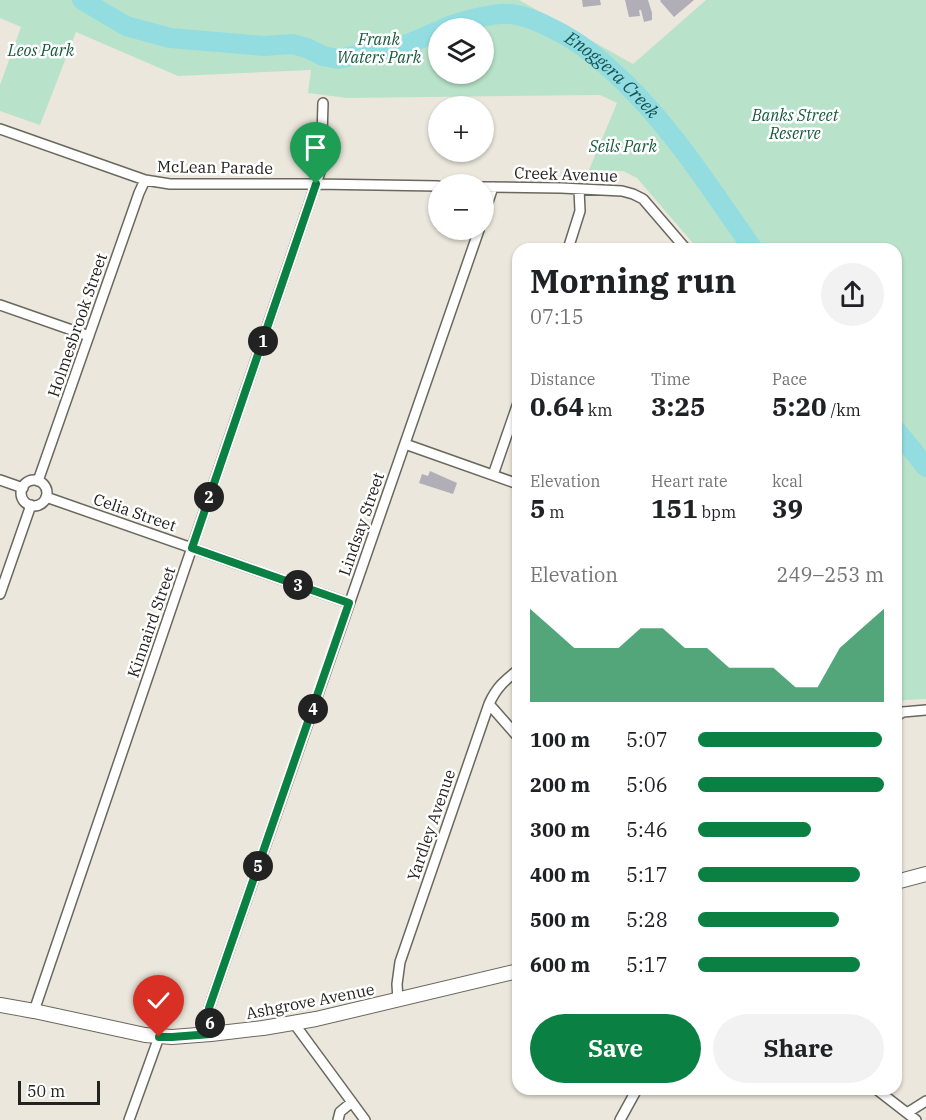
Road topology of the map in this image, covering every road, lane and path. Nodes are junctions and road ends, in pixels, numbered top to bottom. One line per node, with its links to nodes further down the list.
1 (323, 103): 4 (street, Kinnaird Street)
2 (0, 129): 3 (street, McLean Parade)
3 (145, 180): 4 (street, McLean Parade); 12 (street, Holmesbrook Street)
4 (316, 184): 5 (street, McLean Parade); 22 (street, Kinnaird Street)
5 (428, 186)
6 (494, 187): 7 (street, Creek Avenue)
7 (579, 189): 9 (street); 10 (street, Creek Avenue)
8 (476, 240): 14 (street, Lindsay Street)
9 (570, 243)
10 (681, 243)
11 (0, 305): 12 (street)
12 (88, 336): 17 (street, Holmesbrook Street)
13 (512, 420): 15 (street)
14 (405, 444): 15 (street); 24 (street, Lindsay Street)
15 (493, 475): 18 (street)
16 (0, 480): 19 (street)
17 (38, 481): 19 (street); 20 (street)
18 (512, 482)
19 (23, 488): 21 (street)
20 (46, 497): 21 (street); 22 (street, Celia Street)
21 (31, 506): 23 (street)
22 (192, 548): 24 (street, Celia Street); 35 (street, Kinnaird Street)
23 (0, 594)
24 (349, 603): 37 (street, Lindsay Street)
25 (512, 675): 26 (street, Yardley Avenue)
26 (489, 704): 29 (street); 33 (street, Yardley Avenue)
27 (926, 710): 28 (street)
28 (902, 713)
29 (512, 730)
30 (926, 874): 31 (main road)
31 (902, 880)
32 (512, 972): 33 (main road, Ashgrove Avenue)
33 (398, 1000): 36 (main road, Ashgrove Avenue)
34 (0, 1005): 35 (main road, Ashgrove Avenue)
35 (34, 1011): 38 (main road, Ashgrove Avenue)
36 (293, 1023): 37 (main road, Ashgrove Avenue); 42 (street)
37 (211, 1034): 38 (main road, Ashgrove Avenue)
38 (159, 1037): 44 (street)
39 (634, 1095): 47 (street)
40 (884, 1095): 43 (street)
41 (926, 1101): 43 (street)
42 (351, 1102): 45 (street); 46 (street)
43 (907, 1113): 48 (street)
44 (129, 1120)
45 (338, 1120)
46 (365, 1120)
47 (620, 1120)
48 (916, 1120)

